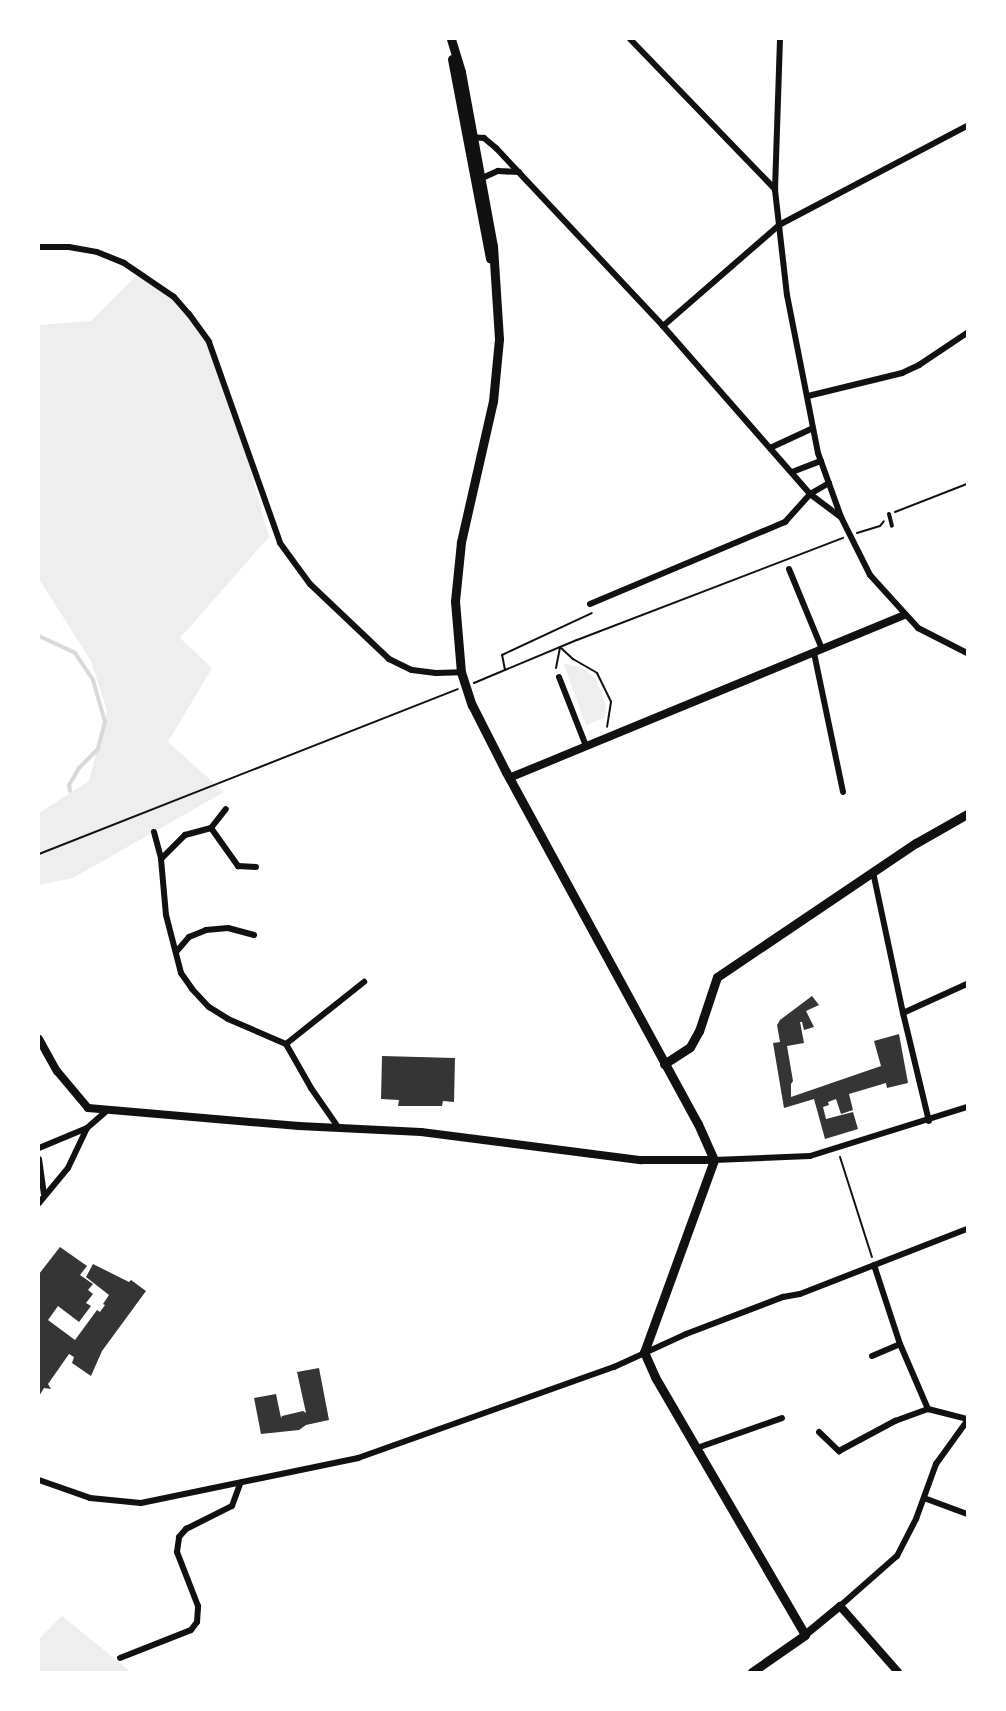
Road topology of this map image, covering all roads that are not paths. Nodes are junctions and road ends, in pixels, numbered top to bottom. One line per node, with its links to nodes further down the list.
1 (451, 39): 5 (main road)
2 (630, 39): 8 (street)
3 (780, 39): 8 (street)
4 (967, 126): 9 (street)
5 (470, 137): 6 (street); 7 (main road)
6 (519, 172): 7 (street); 11 (street)
7 (477, 179): 28 (main road)
8 (775, 190): 9 (street)
9 (779, 225): 11 (street); 13 (street)
10 (39, 247): 28 (street)
11 (663, 326): 15 (street)
12 (967, 333): 13 (street)
13 (808, 396): 14 (street)
14 (813, 428): 15 (street); 16 (street)
15 (770, 448): 17 (street)
16 (821, 461): 17 (street); 18 (street)
17 (792, 472): 19 (street)
18 (829, 483): 19 (street); 21 (street)
19 (810, 494): 21 (street); 24 (street)
20 (889, 514): 22 (lane)
21 (842, 517): 25 (street)
22 (892, 526)
23 (789, 569): 26 (street)
24 (590, 604)
25 (905, 615): 26 (street); 27 (street)
26 (818, 651): 30 (street); 32 (street)
27 (967, 653)
28 (461, 672): 31 (main road)
29 (559, 677): 30 (street)
30 (586, 746): 31 (street)
31 (509, 777): 47 (main road)
32 (843, 792)
33 (226, 809): 35 (street)
34 (967, 814): 39 (main road)
35 (211, 828): 37 (street); 38 (street)
36 (154, 832): 37 (street)
37 (161, 859): 41 (street)
38 (256, 867)
39 (873, 872): 44 (street); 47 (main road)
40 (254, 935): 41 (street)
41 (176, 953): 46 (street)
42 (364, 982): 46 (street)
43 (967, 984): 44 (street)
44 (903, 1014): 50 (street)
45 (39, 1039): 49 (street)
46 (286, 1044): 51 (street)
47 (664, 1064): 55 (main road)
48 (967, 1107): 50 (street)
49 (108, 1110): 51 (street); 52 (street)
50 (929, 1121): 55 (street)
51 (338, 1127): 55 (street)
52 (87, 1128): 53 (street); 56 (street)
53 (39, 1148)
54 (39, 1160): 56 (street)
55 (714, 1160): 61 (main road)
56 (44, 1194): 57 (street)
57 (39, 1203)
58 (967, 1229): 59 (street)
59 (874, 1265): 60 (street); 61 (street)
60 (900, 1344): 62 (street); 63 (street)
61 (644, 1352): 67 (main road); 69 (street)
62 (872, 1356)
63 (928, 1409): 65 (street); 66 (street)
64 (782, 1418): 67 (street)
65 (967, 1420): 70 (street)
66 (819, 1432)
67 (697, 1448): 73 (main road)
68 (39, 1480): 69 (street)
69 (240, 1484): 74 (street)
70 (924, 1498): 71 (street); 72 (street)
71 (967, 1514)
72 (840, 1606): 73 (street); 76 (street)
73 (806, 1635): 75 (main road)
74 (120, 1658)
75 (752, 1672)
76 (898, 1672)

